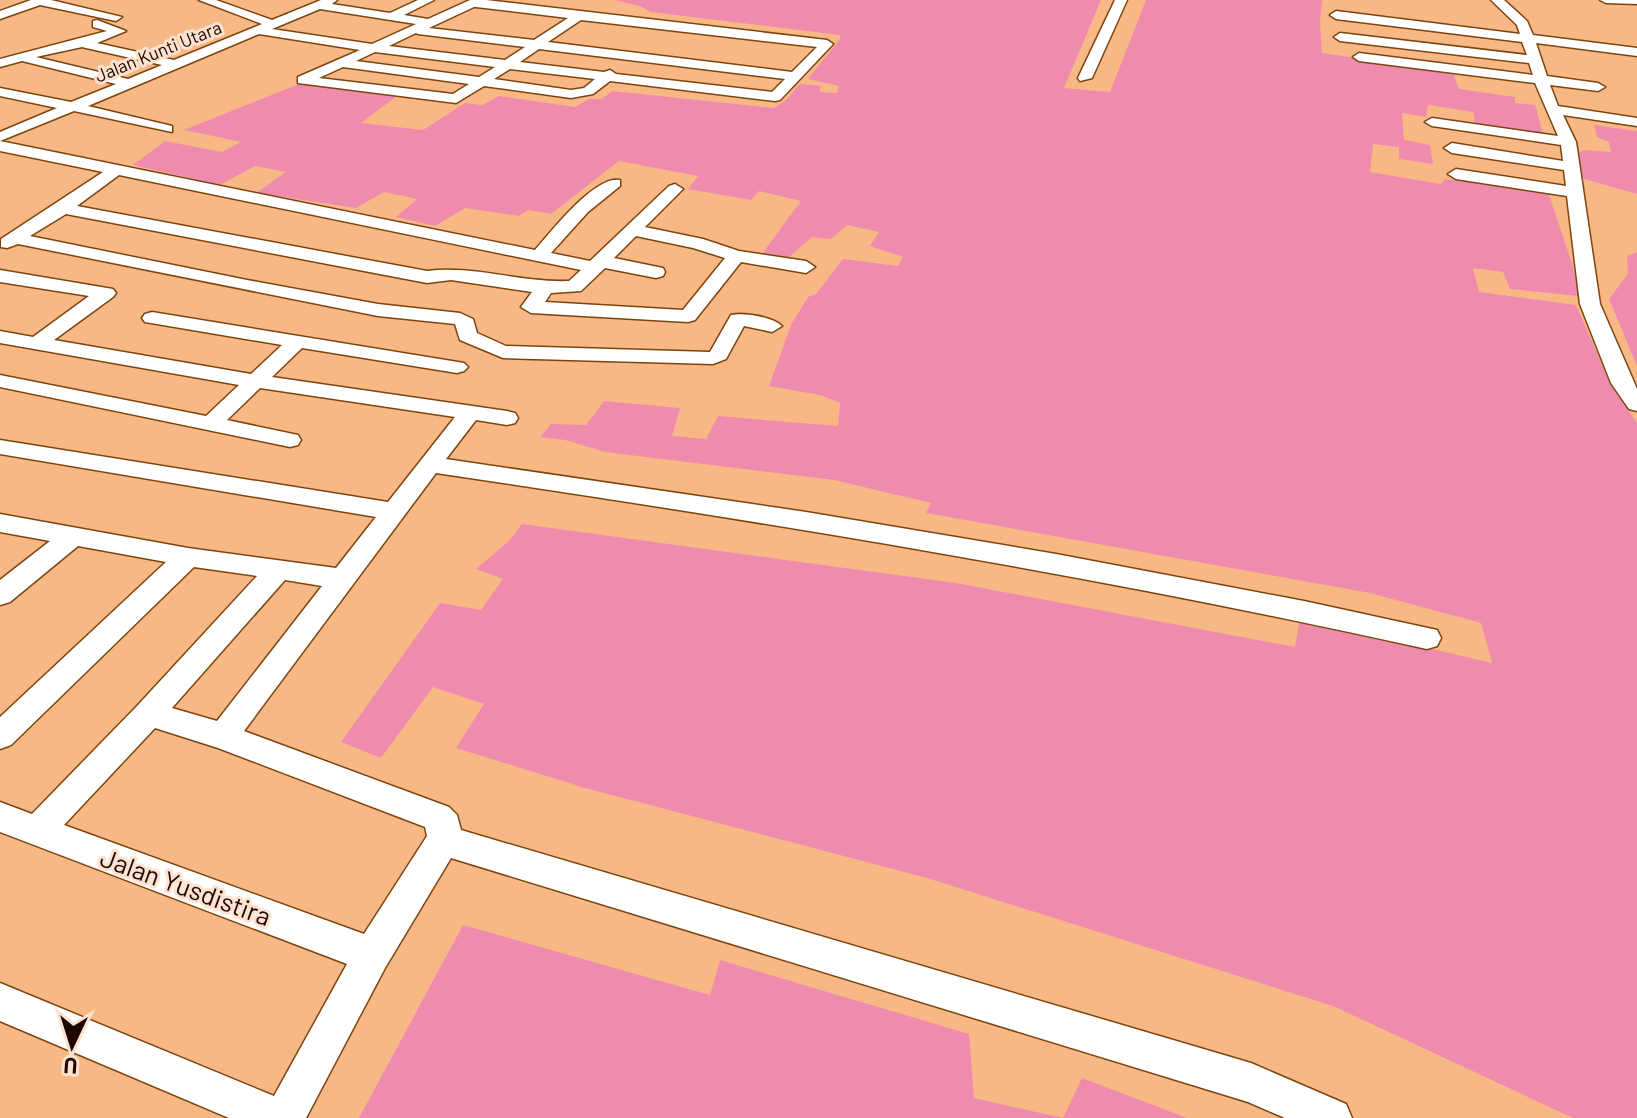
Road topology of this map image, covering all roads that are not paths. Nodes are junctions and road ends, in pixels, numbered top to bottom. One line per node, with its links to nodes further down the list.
1 (205, 0): 21 (street)
2 (331, 0): 10 (street, Jalan Kunti Utara)
3 (1121, 0): 48 (street)
4 (1497, 0): 28 (street)
5 (1606, 0): 8 (street)
6 (32, 1): 11 (street); 12 (street)
7 (422, 1): 16 (street)
8 (1637, 1)
9 (478, 2): 13 (street); 17 (street)
10 (317, 5): 16 (street); 21 (street, Jalan Kunti Utara)
11 (85, 10): 18 (street); 18 (street)
12 (0, 15)
13 (580, 15): 24 (street); 25 (street)
14 (1336, 15): 28 (street)
15 (116, 17): 18 (street)
16 (390, 17): 20 (street)
17 (448, 17): 19 (street); 20 (street)
18 (99, 18): 29 (street)
19 (464, 19)
20 (433, 23): 23 (street)
21 (265, 27): 30 (street); 43 (street, Jalan Kunti Utara)
22 (542, 29): 25 (street)
23 (418, 30): 30 (street); 31 (street)
24 (716, 30): 38 (street); 42 (street)
25 (558, 31): 26 (street); 31 (street)
26 (574, 32)
27 (1340, 37): 44 (street)
28 (1529, 40): 33 (street); 44 (street)
29 (83, 43): 34 (street); 43 (street)
30 (379, 46): 40 (street); 41 (street)
31 (536, 46): 36 (street); 41 (street)
32 (0, 48): 34 (street)
33 (1637, 52)
34 (22, 56): 39 (street); 50 (street)
35 (800, 56): 38 (street)
36 (631, 57): 42 (street); 46 (street)
37 (1359, 57): 44 (street)
38 (814, 58): 47 (street)
39 (0, 63)
40 (342, 63): 51 (street); 51 (street)
41 (509, 63): 46 (street); 51 (street)
42 (679, 63): 47 (street); 49 (street)
43 (173, 64): 50 (street, Jalan Kunti Utara)
44 (1538, 69): 45 (street); 52 (street); 55 (street)
45 (1589, 72)
46 (607, 76): 49 (street); 51 (street)
47 (796, 76): 49 (street)
48 (1085, 78)
49 (655, 81)
50 (128, 83): 54 (street, Jalan Kunti Utara)
51 (482, 83)
52 (1598, 87)
53 (0, 92): 54 (street)
54 (70, 108): 58 (street); 59 (street, Jalan Kunti Utara)
55 (1555, 110): 57 (street); 60 (street)
56 (1432, 122): 60 (street)
57 (1637, 122)
58 (167, 129)
59 (0, 137)
60 (1568, 142): 63 (street)
61 (0, 146): 64 (street)
62 (1452, 148): 63 (street)
63 (1572, 167): 68 (street)
64 (116, 170): 69 (street); 72 (street)
65 (1456, 174): 68 (street)
66 (614, 183): 72 (street)
67 (675, 189): 70 (street)
68 (1574, 192): 92 (street)
69 (63, 208): 71 (street); 78 (street)
70 (632, 230): 73 (street); 74 (street)
71 (4, 244): 86 (street)
72 (540, 255): 74 (street)
73 (736, 256): 75 (street); 79 (street)
74 (596, 264): 76 (street); 78 (street)
75 (806, 267)
76 (656, 272)
77 (0, 276): 85 (street)
78 (545, 288): 79 (street)
79 (688, 316): 81 (street)
80 (152, 318): 84 (street)
81 (738, 319): 82 (street); 86 (street)
82 (772, 326)
83 (0, 337): 85 (street)
84 (297, 342): 88 (street); 90 (street)
85 (36, 344): 87 (street)
86 (488, 346): 88 (street)
87 (104, 357): 90 (street); 91 (street)
88 (457, 367): 93 (street)
89 (0, 381): 91 (street)
90 (254, 381): 93 (street); 96 (street)
91 (58, 393): 96 (street)
92 (1637, 404)
93 (422, 407): 94 (street)
94 (470, 413): 95 (street); 99 (street)
95 (507, 418)
96 (211, 423): 97 (street)
97 (290, 440)
98 (0, 447): 100 (street)
99 (431, 465): 100 (street); 107 (street)
100 (393, 511): 105 (street)
101 (0, 523): 102 (street)
102 (73, 536): 103 (street); 106 (street)
103 (188, 557): 104 (street); 109 (street)
104 (277, 572): 105 (street); 108 (street)
105 (342, 579): 110 (street)
106 (0, 595)
107 (1427, 638)
108 (149, 714): 110 (street); 112 (street)
109 (0, 736)
110 (223, 736): 113 (street)
111 (0, 817): 112 (street, Jalan Yusdistira)
112 (37, 831): 114 (street, Jalan Yusdistira)
113 (443, 840): 114 (street); 118 (street)
114 (372, 955): 117 (street)
115 (0, 1002): 116 (street)
116 (277, 1118)
117 (284, 1118)
118 (1332, 1118)

